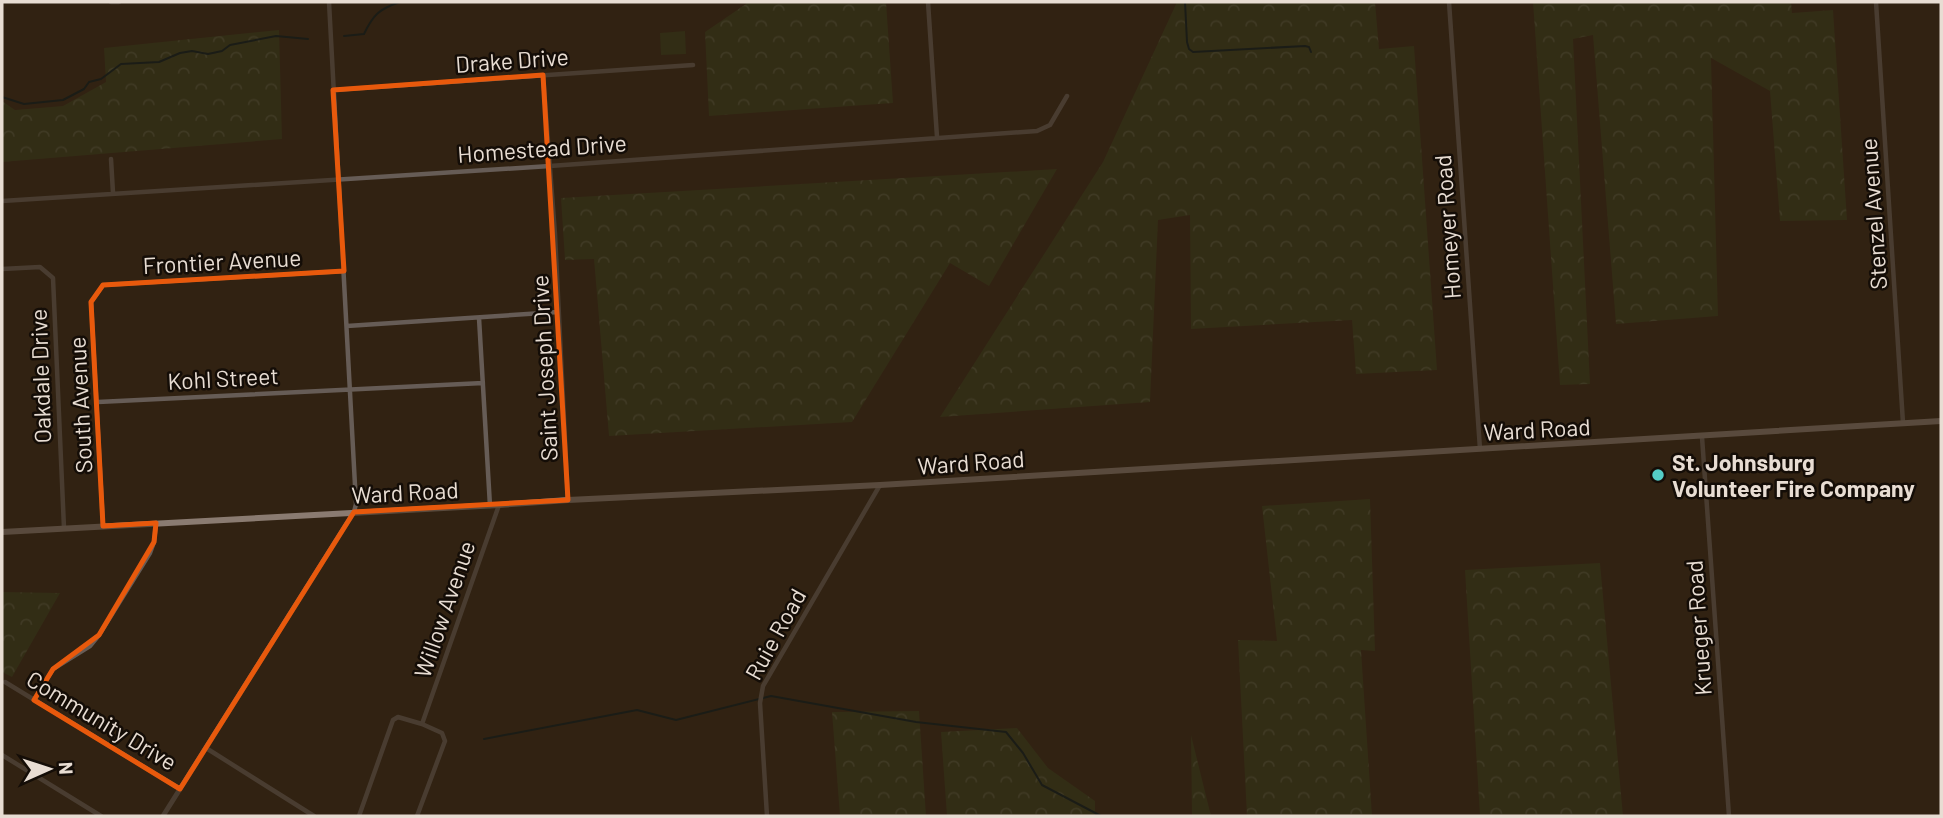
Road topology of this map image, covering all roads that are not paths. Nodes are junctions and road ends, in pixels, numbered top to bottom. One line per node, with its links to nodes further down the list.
1 (111, 2): 2 (street)
2 (120, 2)
3 (328, 2): 9 (street)
4 (928, 2): 11 (street)
5 (1449, 2): 29 (street, Homeyer Road)
6 (1876, 2): 27 (street, Stenzel Avenue)
7 (693, 65): 8 (street, Drake Drive)
8 (543, 75): 9 (street, Drake Drive); 13 (street, Saint Joseph Drive)
9 (333, 90): 14 (street)
10 (1067, 96): 11 (street, Homestead Drive)
11 (937, 137): 13 (street, Homestead Drive)
12 (111, 159): 15 (street)
13 (550, 166): 14 (street, Homestead Drive); 20 (street, Saint Joseph Drive)
14 (338, 179): 15 (street, Homestead Drive); 18 (street)
15 (113, 193): 16 (street, Homestead Drive)
16 (2, 201)
17 (2, 269): 37 (street, Oakdale Drive)
18 (344, 271): 19 (street, Frontier Avenue); 22 (street)
19 (103, 285): 25 (street, South Avenue)
20 (558, 312): 21 (street); 31 (street, Saint Joseph Drive)
21 (479, 318): 22 (street); 23 (street)
22 (347, 326): 24 (street)
23 (483, 383): 24 (street, Kohl Street); 33 (street)
24 (350, 389): 25 (street, Kohl Street); 34 (street)
25 (97, 402): 36 (street, South Avenue)
26 (1941, 421): 27 (main road, Ward Road)
27 (1903, 424): 28 (main road, Ward Road)
28 (1702, 437): 29 (main road, Ward Road); 51 (street, Krueger Road)
29 (1480, 449): 30 (main road, Ward Road)
30 (880, 485): 31 (main road, Ward Road); 50 (street, Ruie Road)
31 (568, 500): 32 (main road, Ward Road)
32 (499, 505): 33 (main road, Ward Road); 41 (street, Willow Avenue)
33 (490, 506): 34 (main road, Ward Road)
34 (354, 512): 35 (main road, Ward Road); 42 (street)
35 (156, 523): 36 (main road, Ward Road); 40 (street)
36 (103, 526): 37 (main road, Ward Road)
37 (64, 528): 38 (main road, Ward Road)
38 (2, 532)
39 (5, 682): 40 (street, Community Drive)
40 (34, 700): 44 (street, Community Drive)
41 (422, 724): 48 (street); 49 (street)
42 (205, 748): 44 (street); 47 (street)
43 (2, 755): 45 (street)
44 (180, 789): 46 (street)
45 (101, 816)
46 (163, 816)
47 (314, 816)
48 (359, 816)
49 (417, 816)
50 (767, 816)
51 (1729, 816)

